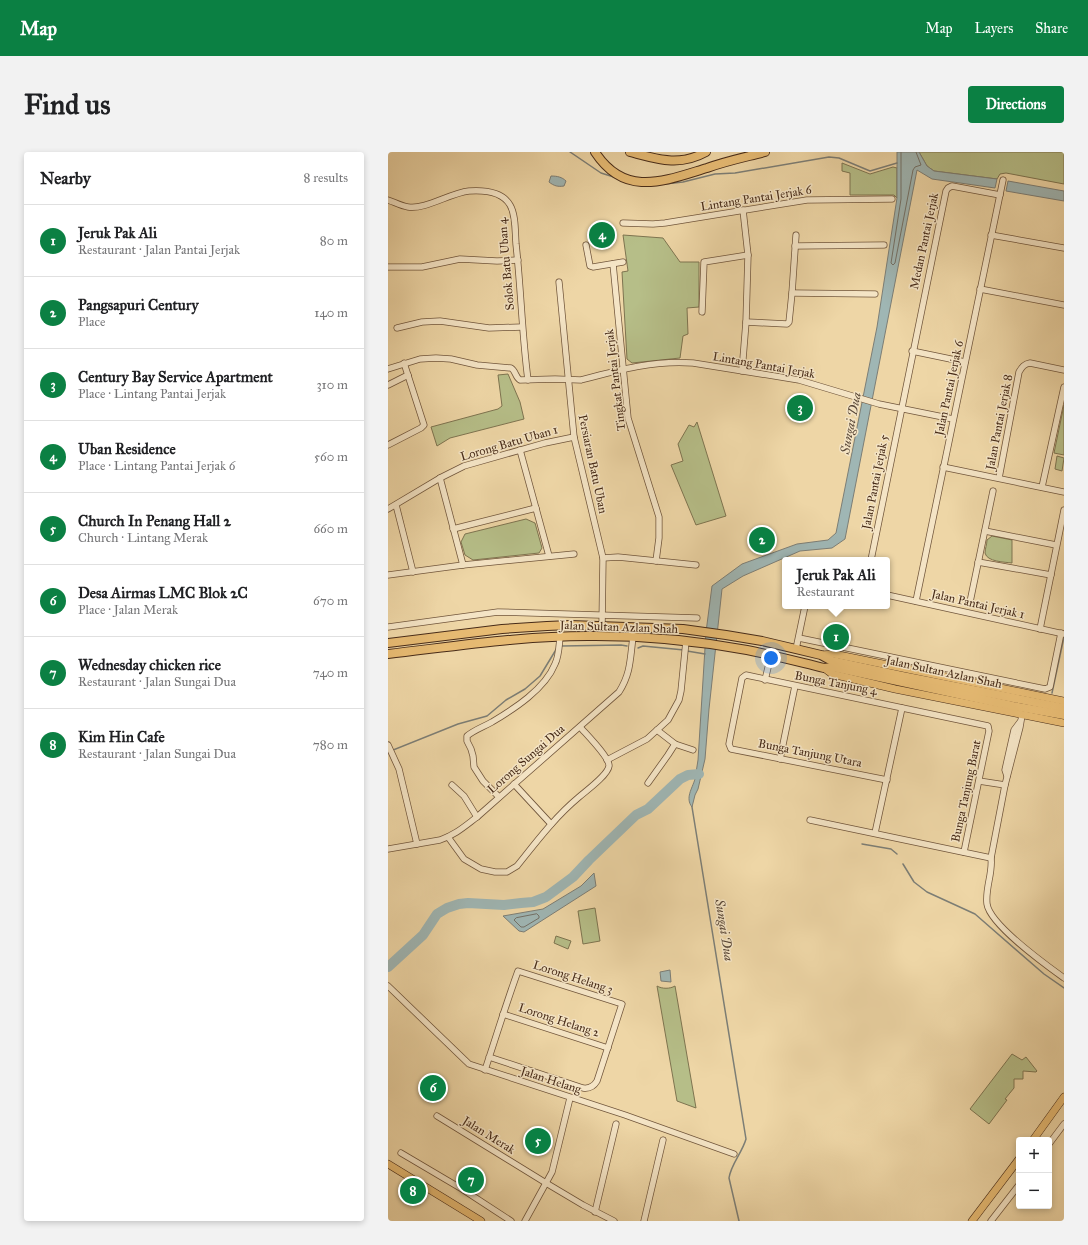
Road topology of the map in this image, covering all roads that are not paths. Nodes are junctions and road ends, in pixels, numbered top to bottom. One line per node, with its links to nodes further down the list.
1 (595, 152): 4 (highway)
2 (630, 152): 3 (highway)
3 (706, 152)
4 (766, 152)
5 (1003, 180): 6 (street, Jalan Pantai Jerjak 6)
6 (1000, 193): 12 (street, Jalan Pantai Jerjak 6); 31 (street, Medan Pantai Jerjak)
7 (892, 199): 9 (street, Lintang Pantai Jerjak 6)
8 (388, 200): 18 (street, Solok Batu Uban 4)
9 (743, 210): 10 (street, Lintang Pantai Jerjak 6); 17 (street)
10 (623, 223)
11 (796, 235): 15 (street)
12 (991, 235): 16 (street); 23 (street, Jalan Pantai Jerjak 6)
13 (586, 244): 20 (street)
14 (884, 245): 15 (street)
15 (795, 246): 24 (street)
16 (1064, 248)
17 (748, 255): 27 (street); 28 (street)
18 (518, 260): 21 (street); 29 (street, Solok Batu Uban 4)
19 (623, 262): 20 (street)
20 (613, 264): 34 (street, Tingkat Pantai Jerjak)
21 (388, 267)
22 (559, 282): 40 (street, Persiaran Batu Uban)
23 (980, 289): 26 (street); 32 (street, Jalan Pantai Jerjak 6)
24 (792, 293): 25 (street); 28 (street)
25 (875, 294)
26 (1064, 305)
27 (702, 312)
28 (746, 322): 37 (street)
29 (522, 327): 30 (street); 39 (street, Solok Batu Uban 4)
30 (397, 328)
31 (912, 351): 32 (street); 43 (street, Medan Pantai Jerjak)
32 (965, 362): 44 (street, Jalan Pantai Jerjak 6)
33 (404, 363): 35 (street); 38 (street); 39 (street)
34 (624, 369): 37 (street, Lintang Pantai Jerjak); 40 (street, Lintang Pantai Jerjak); 65 (street, Tingkat Pantai Jerjak)
35 (388, 370)
36 (1064, 370): 50 (street, Jalan Pantai Jerjak 8)
37 (742, 371): 43 (street, Lintang Pantai Jerjak)
38 (408, 375): 41 (street); 46 (street)
39 (528, 380): 40 (street, Lintang Pantai Jerjak)
40 (568, 380): 45 (street, Persiaran Batu Uban)
41 (388, 385)
42 (1064, 387): 51 (street)
43 (901, 409): 44 (street, Lintang Pantai Jerjak); 63 (street, Jalan Pantai Jerjak 5)
44 (954, 420): 48 (street, Jalan Pantai Jerjak 6)
45 (574, 437): 47 (street, Lorong Batu Uban 1); 64 (street, Persiaran Batu Uban)
46 (388, 445)
47 (520, 450): 49 (street, Lorong Batu Uban 1); 55 (street)
48 (943, 467): 50 (street); 73 (street, Jalan Pantai Jerjak 6)
49 (440, 478): 54 (street, Lorong Batu Uban 1); 58 (street)
50 (999, 478): 51 (street)
51 (1042, 487): 53 (street)
52 (993, 491): 59 (street)
53 (1064, 492)
54 (396, 505): 56 (street, Lorong Batu Uban 1); 69 (street)
55 (536, 508): 58 (street); 62 (street)
56 (388, 509)
57 (1064, 510): 60 (street)
58 (453, 529): 67 (street)
59 (985, 531): 60 (street); 66 (street)
60 (1056, 545): 71 (street)
61 (574, 554): 62 (street)
62 (549, 556): 67 (street)
63 (872, 557)
64 (603, 558): 65 (street); 76 (street, Persiaran Batu Uban)
65 (656, 561): 68 (street)
66 (978, 562): 71 (street); 74 (street)
67 (463, 565): 69 (street)
68 (696, 565)
69 (413, 572): 70 (street)
70 (388, 576)
71 (1051, 576): 80 (street)
72 (890, 595): 73 (street, Jalan Pantai Jerjak 1)
73 (916, 601): 80 (street, Jalan Pantai Jerjak 1)
74 (970, 602)
75 (804, 609): 83 (street)
76 (602, 614): 77 (street); 78 (street, Persiaran Batu Uban); 79 (street)
77 (696, 618)
78 (602, 626): 85 (highway, Jalan Sultan Azlan Shah); 87 (highway, Jalan Sultan Azlan Shah)
79 (388, 627)
80 (1040, 629): 81 (street, Jalan Pantai Jerjak 1)
81 (1063, 634): 83 (street)
82 (633, 637): 84 (highway, Jalan Sultan Azlan Shah); 86 (highway, Jalan Sultan Azlan Shah); 101 (street, Lorong Sungai Dua)
83 (799, 638): 87 (street)
84 (560, 640): 88 (highway, Jalan Sultan Azlan Shah); 115 (street)
85 (388, 642)
86 (686, 648): 89 (highway, Jalan Sultan Azlan Shah); 102 (street)
87 (796, 649): 90 (highway, Jalan Sultan Azlan Shah)
88 (388, 654)
89 (771, 655): 91 (highway, Jalan Sultan Azlan Shah); 93 (street)
90 (821, 655): 92 (highway, Jalan Sultan Azlan Shah); 95 (main road, Jalan Sultan Azlan Shah)
91 (824, 668): 92 (highway, Jalan Sultan Azlan Shah); 99 (main road, Jalan Sultan Azlan Shah)
92 (901, 679): 97 (highway, Jalan Sultan Azlan Shah); 98 (highway, Jalan Sultan Azlan Shah)
93 (765, 680): 94 (street, Bunga Tanjung 4); 104 (street, Bunga Tanjung 4)
94 (795, 686): 96 (street, Bunga Tanjung 4); 107 (street)
95 (1064, 700)
96 (902, 708): 109 (street); 110 (street, Bunga Tanjung Barat)
97 (1064, 708)
98 (1064, 715)
99 (1021, 719): 100 (main road, Jalan Sultan Azlan Shah); 114 (street)
100 (1064, 723)
101 (580, 727): 108 (street); 112 (street, Lorong Sungai Dua)
102 (657, 730): 103 (street); 108 (street)
103 (675, 744): 106 (street); 111 (street)
104 (730, 748): 107 (street, Bunga Tanjung Utara)
105 (390, 749): 121 (street)
106 (693, 750)
107 (780, 759): 109 (street, Bunga Tanjung Utara)
108 (607, 760): 118 (street)
109 (886, 780): 119 (street)
110 (979, 781): 114 (street); 123 (street, Bunga Tanjung Barat)
111 (648, 783)
112 (514, 784): 115 (street, Lorong Sungai Dua); 118 (street)
113 (452, 785): 116 (street)
114 (1005, 785): 124 (street)
115 (499, 797): 116 (street, Lorong Sungai Dua)
116 (477, 817): 120 (street, Lorong Sungai Dua)
117 (810, 820): 119 (street)
118 (551, 824): 120 (street)
119 (875, 833): 123 (street)
120 (448, 837): 121 (street, Lorong Sungai Dua)
121 (417, 844): 122 (street, Lorong Sungai Dua)
122 (388, 848)
123 (964, 852): 124 (street)
124 (991, 858): 125 (street)
125 (1064, 978)
126 (388, 986): 130 (street, Jalan Helang)
127 (503, 1014): 128 (street, Lorong Helang 2); 128 (street, Lorong Helang 3); 129 (street)
128 (608, 1048): 129 (street)
129 (489, 1057): 130 (street)
130 (485, 1070): 131 (street, Jalan Helang)
131 (570, 1098): 140 (street, Jalan Helang); 143 (street)
132 (1064, 1098): 136 (main road)
133 (437, 1116): 143 (street, Jalan Merak)
134 (616, 1124): 145 (street)
135 (1064, 1124): 138 (street)
136 (1035, 1137)
137 (663, 1140): 151 (street)
138 (1052, 1140)
139 (401, 1153): 148 (street)
140 (734, 1154)
141 (1016, 1163): 152 (main road)
142 (388, 1164): 146 (main road)
143 (546, 1184): 145 (street, Jalan Merak); 149 (street)
144 (1016, 1189): 153 (street)
145 (595, 1212): 150 (street, Jalan Merak)
146 (471, 1218): 147 (main road)
147 (481, 1221)
148 (511, 1221)
149 (525, 1221)
150 (614, 1221)
151 (644, 1221)
152 (973, 1221)
153 (991, 1221)

